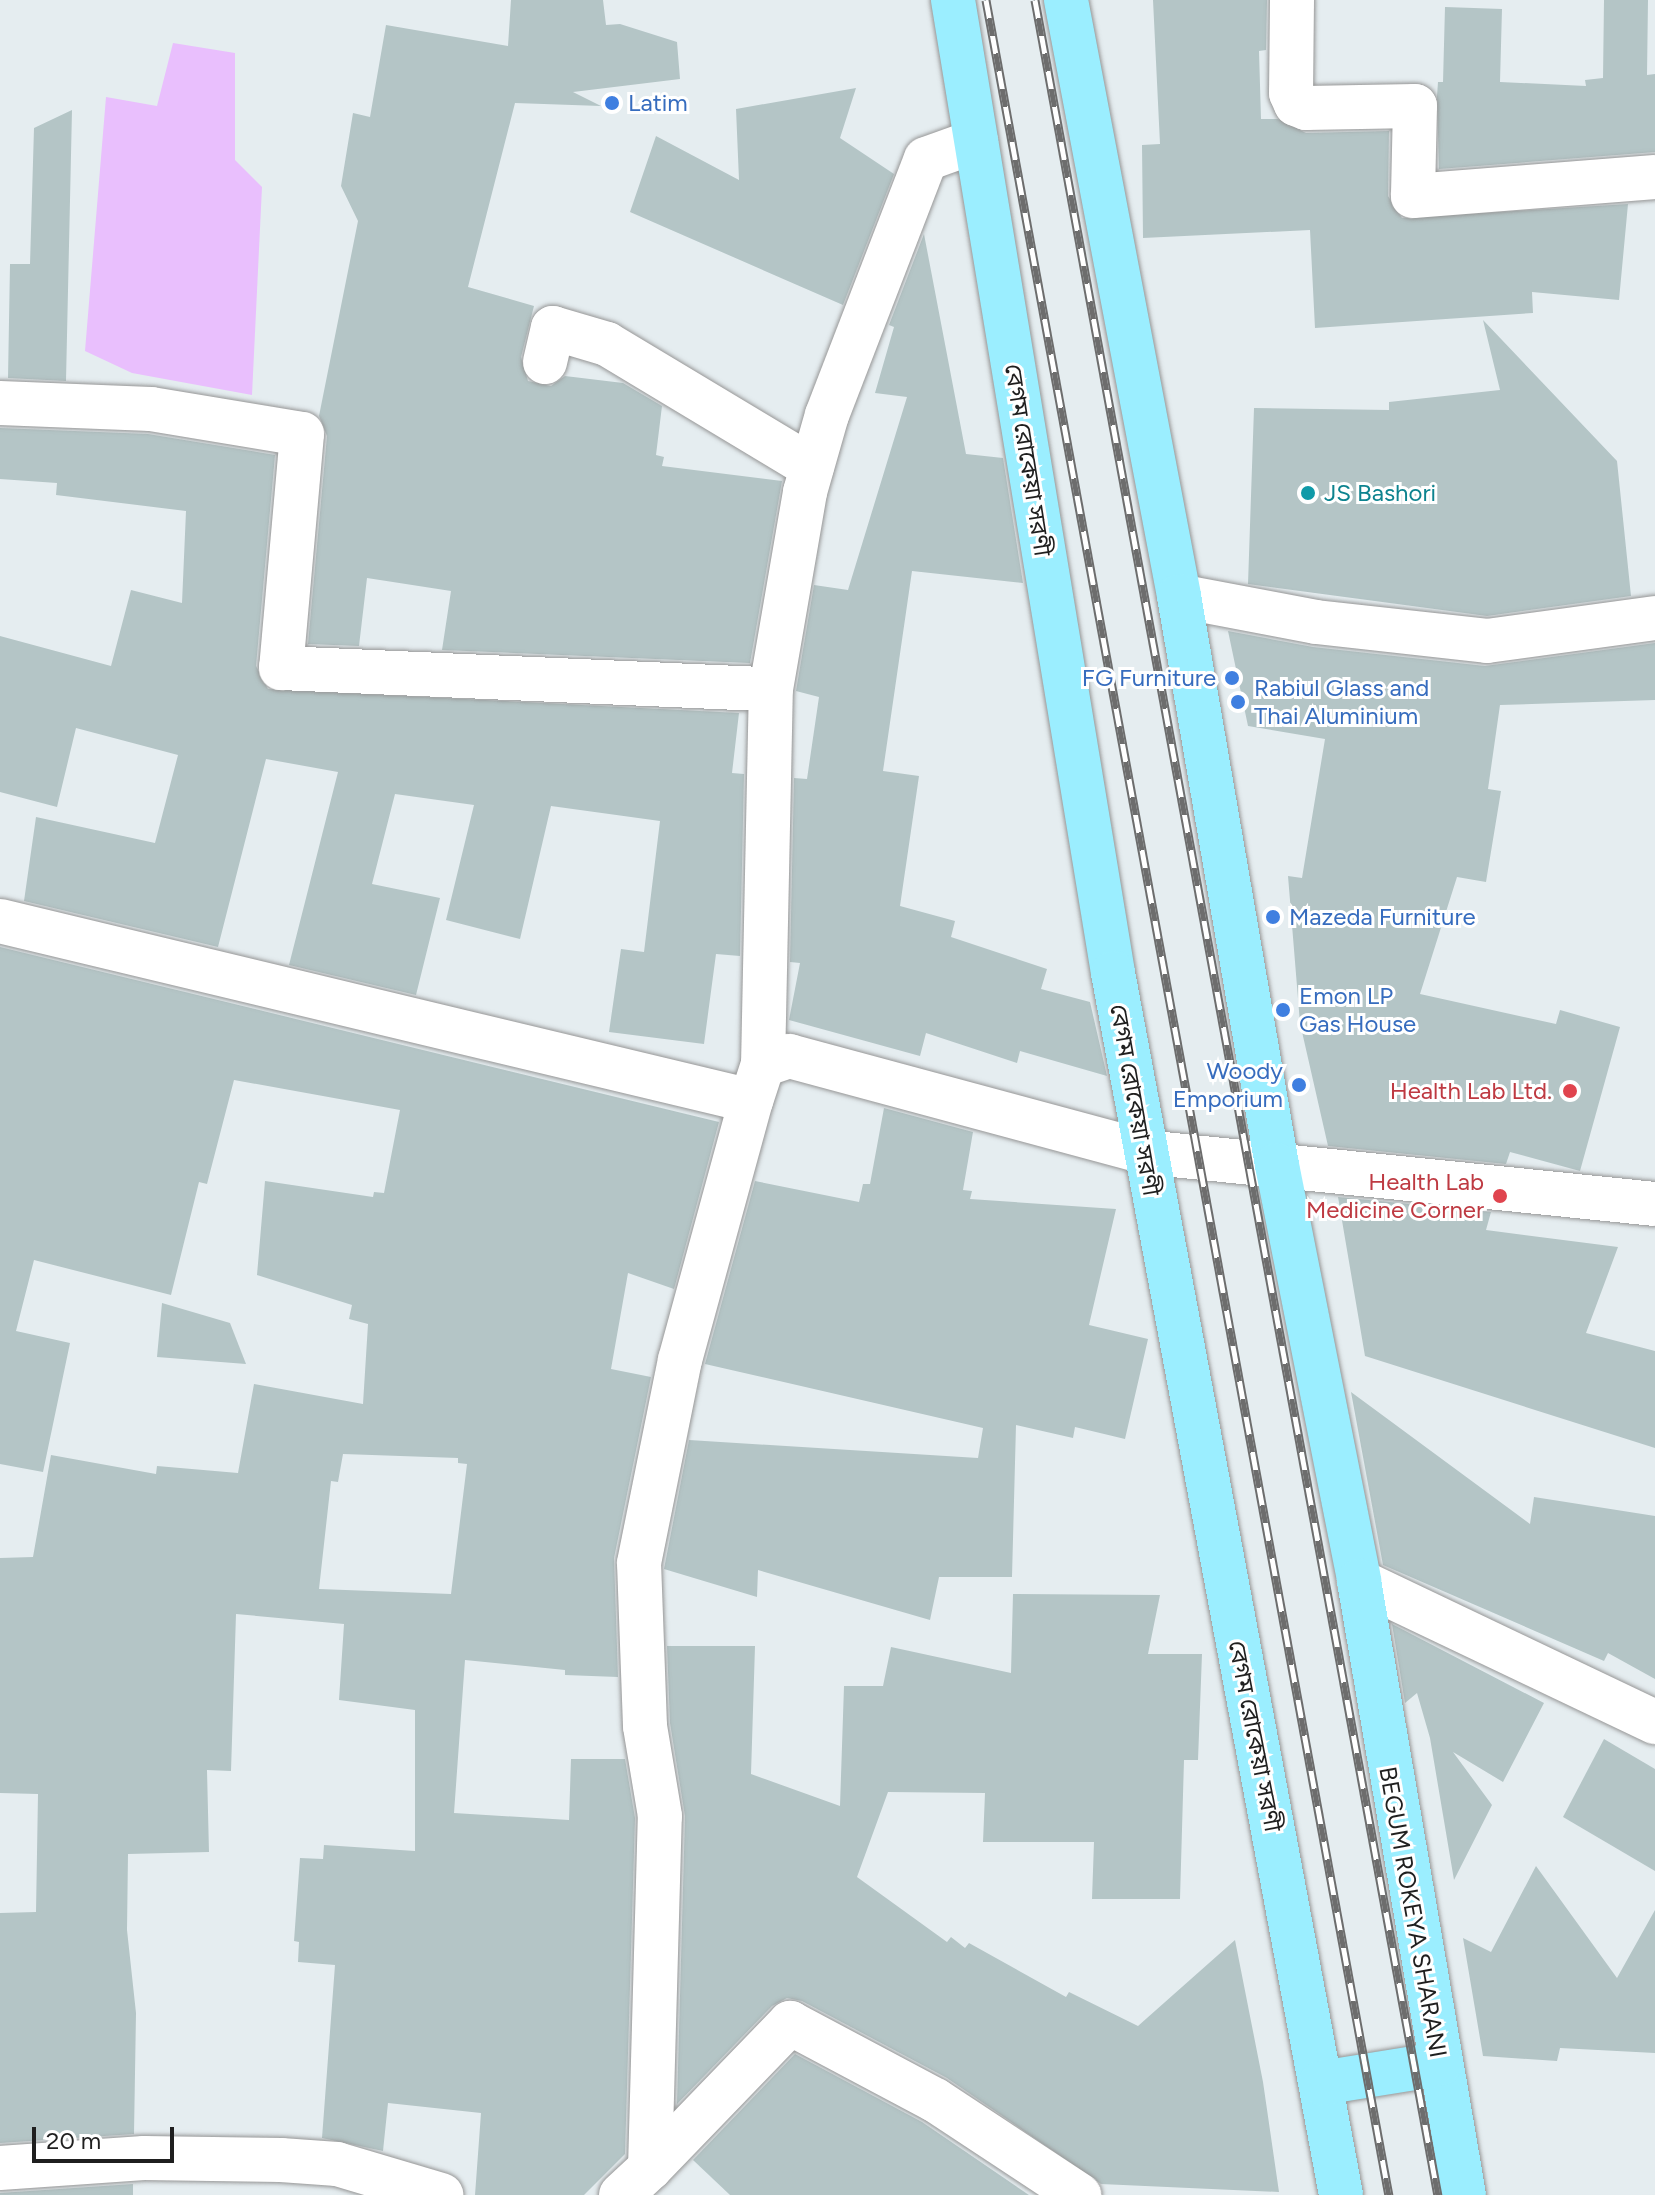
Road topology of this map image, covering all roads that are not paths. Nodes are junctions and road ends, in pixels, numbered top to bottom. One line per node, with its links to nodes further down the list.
1 (953, 0): 4 (main road, বেগম রোকেয়া সরণী)
2 (1066, 0): 9 (main road)
3 (1292, 0): 5 (street)
4 (976, 141): 8 (street); 14 (main road, বেগম রোকেয়া সরণী)
5 (1655, 177)
6 (545, 362): 8 (street)
7 (0, 403): 11 (street)
8 (812, 467): 11 (street)
9 (1179, 596): 10 (street); 15 (main road)
10 (1655, 618)
11 (771, 689): 13 (street)
12 (0, 921): 13 (street)
13 (757, 1083): 14 (street); 22 (street)
14 (1144, 1152): 15 (street); 20 (main road, বেগম রোকেয়া সরণী)
15 (1277, 1165): 16 (street); 17 (main road)
16 (1655, 1204)
17 (1359, 1581): 18 (street); 19 (main road, BEGUM ROKEYA SHARANI)
18 (1655, 1722)
19 (1439, 2064): 20 (main road); 26 (main road, BEGUM ROKEYA SHARANI)
20 (1321, 2083): 25 (main road, বেগম রোকেয়া সরণী)
21 (0, 2168): 23 (street)
22 (635, 2182): 24 (street)
23 (441, 2195)
24 (1079, 2195)
25 (1340, 2195)
26 (1464, 2195)

